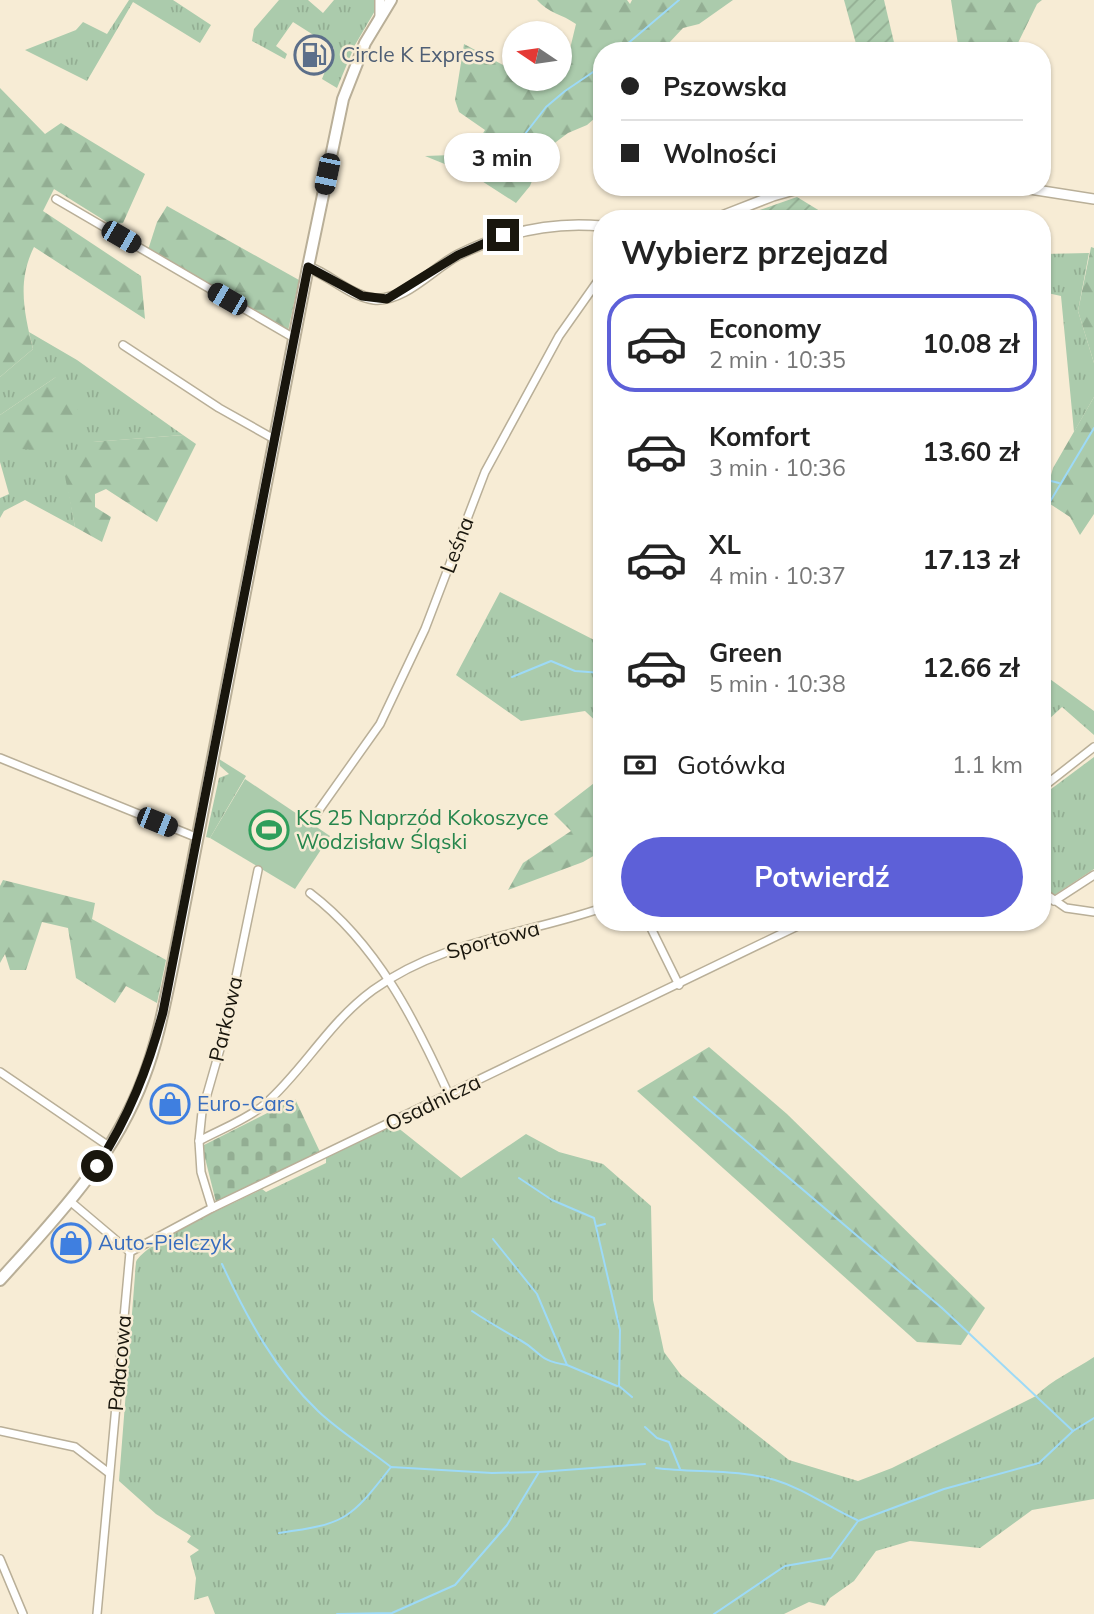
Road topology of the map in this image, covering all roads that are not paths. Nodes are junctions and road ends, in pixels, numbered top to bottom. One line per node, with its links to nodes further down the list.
1 (380, 0): 3 (street)
2 (390, 0): 3 (main road)
3 (380, 17): 10 (main road)
4 (1051, 192): 7 (street)
5 (771, 196): 8 (street)
6 (56, 199): 12 (street)
7 (1094, 199)
8 (736, 210)
9 (593, 226): 10 (street)
10 (308, 267): 12 (main road)
11 (593, 288): 18 (street, Leśna)
12 (294, 338): 14 (main road)
13 (123, 345): 14 (street)
14 (274, 439): 19 (main road)
15 (1094, 747): 17 (street)
16 (0, 758): 19 (street)
17 (1051, 782)
18 (314, 817)
19 (198, 838): 34 (main road)
20 (258, 870): 33 (street, Parkowa)
21 (1094, 875): 24 (street)
22 (310, 893): 29 (street)
23 (1051, 899): 24 (street)
24 (1054, 901): 26 (street)
25 (593, 911): 29 (street, Sportowa)
26 (1094, 912)
27 (652, 931): 30 (street)
28 (788, 931): 30 (street, Osadnicza)
29 (389, 979): 32 (street); 33 (street, Sportowa)
30 (679, 985): 32 (street, Osadnicza)
31 (0, 1072): 34 (street)
32 (449, 1095): 36 (street, Osadnicza)
33 (199, 1141): 36 (street, Parkowa)
34 (110, 1147): 35 (main road)
35 (71, 1202): 37 (street); 38 (main road)
36 (212, 1208): 37 (street, Osadnicza)
37 (130, 1252): 40 (street, Pałacowa)
38 (0, 1280)
39 (0, 1431): 40 (street)
40 (109, 1473): 43 (street, Pałacowa)
41 (0, 1559): 42 (street)
42 (23, 1614)
43 (97, 1614)

